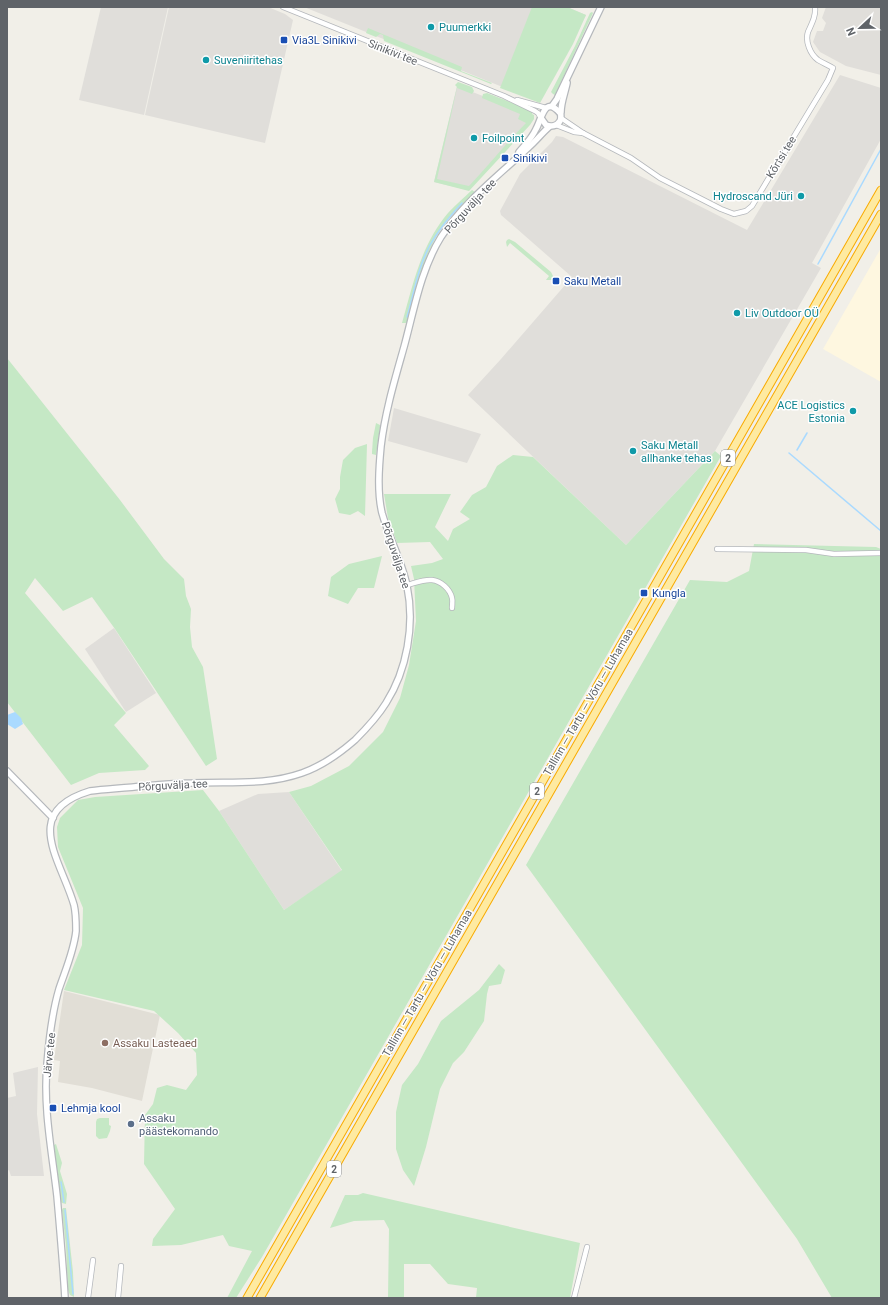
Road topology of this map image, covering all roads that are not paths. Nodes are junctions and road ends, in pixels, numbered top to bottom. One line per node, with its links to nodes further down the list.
1 (283, 7): 5 (street, Sinikivi tee)
2 (600, 7): 4 (street)
3 (816, 7): 11 (street, Kõrtsi tee)
4 (570, 71): 6 (street); 7 (street)
5 (504, 96): 6 (street, Sinikivi tee); 8 (street, Sinikivi tee)
6 (549, 107): 7 (street); 8 (street)
7 (561, 115): 9 (street); 11 (street, Kõrtsi tee)
8 (541, 118): 10 (street); 12 (street, Põrguvälja tee)
9 (556, 125): 10 (street); 11 (street, Kõrtsi tee)
10 (550, 126): 12 (street, Põrguvälja tee)
11 (583, 133)
12 (510, 164): 17 (street, Põrguvälja tee)
13 (881, 190): 27 (highway, Tallinn — Tartu — Võru — Luhamaa / 2)
14 (881, 214): 28 (highway, Tallinn — Tartu — Võru — Luhamaa / 2)
15 (717, 549): 16 (street)
16 (881, 553)
17 (407, 585): 18 (street); 20 (street, Põrguvälja tee)
18 (452, 608)
19 (7, 771): 20 (street)
20 (53, 818): 24 (street, Järve tee)
21 (587, 1247): 29 (street)
22 (93, 1260): 25 (street)
23 (121, 1266): 26 (street)
24 (65, 1298)
25 (88, 1298)
26 (118, 1298)
27 (247, 1298)
28 (260, 1298)
29 (574, 1298)

